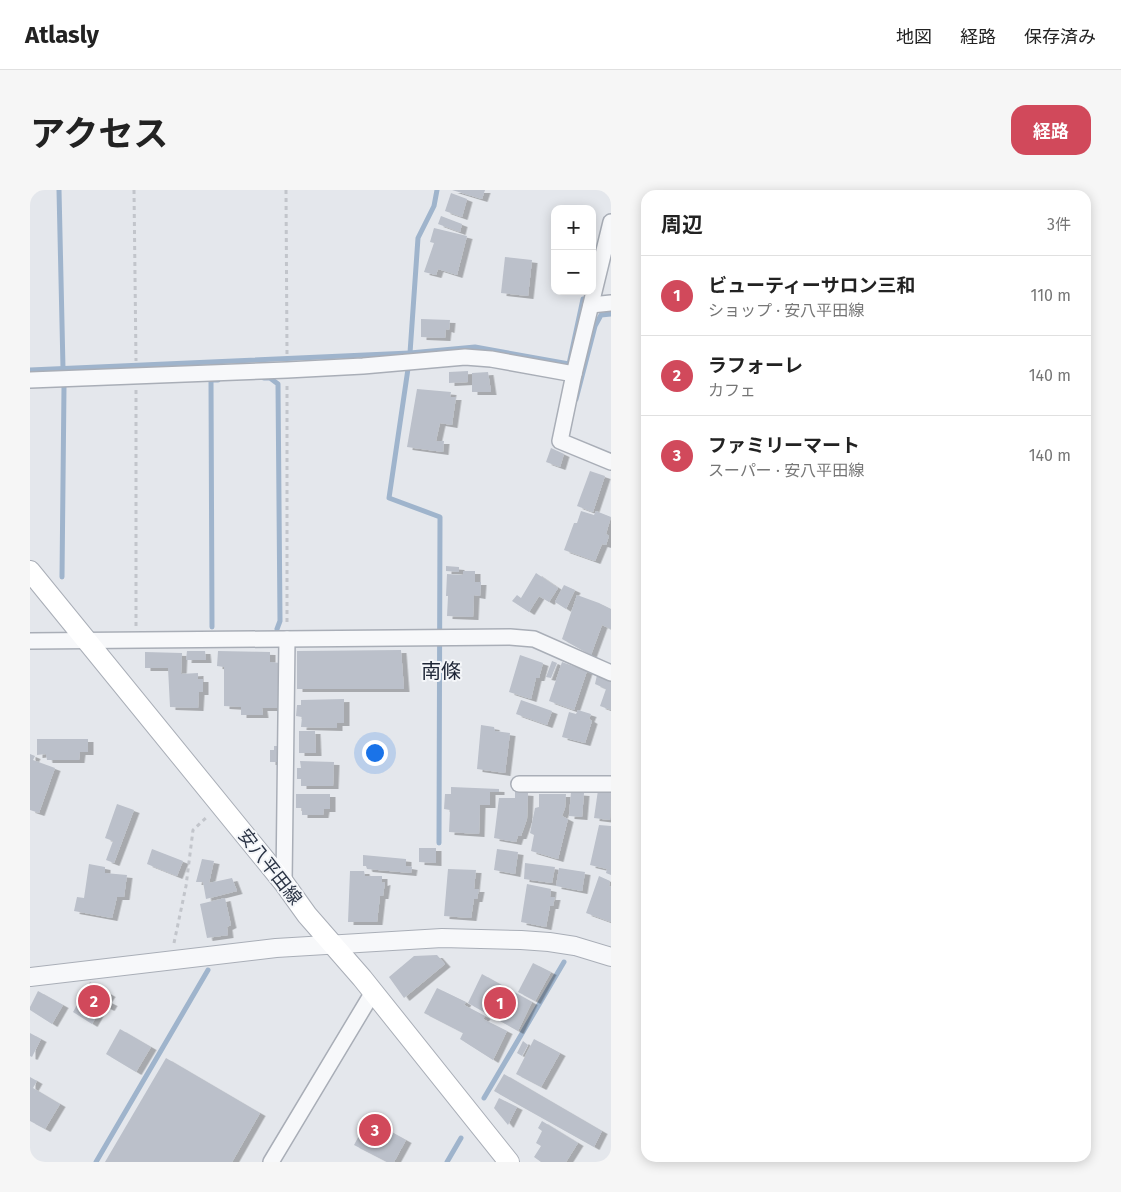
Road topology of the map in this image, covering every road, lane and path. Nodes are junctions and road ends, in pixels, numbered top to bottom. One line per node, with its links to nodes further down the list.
1 (134, 190): 8 (path)
2 (286, 190): 6 (path)
3 (611, 222): 5 (street)
4 (611, 303): 5 (street)
5 (591, 305): 7 (street)
6 (287, 370): 7 (street); 8 (street); 13 (path)
7 (574, 374): 10 (street)
8 (136, 375): 9 (street); 12 (path)
9 (30, 380)
10 (611, 462)
11 (30, 572): 15 (main road, 安八平田線)
12 (136, 639): 13 (street); 15 (street)
13 (287, 639): 16 (street); 20 (street)
14 (30, 641): 15 (street)
15 (86, 641): 19 (main road, 安八平田線)
16 (611, 673)
17 (519, 784): 18 (street)
18 (611, 784)
19 (222, 807): 20 (main road, 安八平田線); 23 (path)
20 (284, 883): 21 (main road, 安八平田線)
21 (333, 945): 22 (street); 23 (street); 25 (main road, 安八平田線)
22 (611, 957)
23 (170, 960): 24 (street)
24 (30, 977)
25 (373, 992): 26 (street); 27 (main road, 安八平田線)
26 (271, 1162)
27 (509, 1162)

